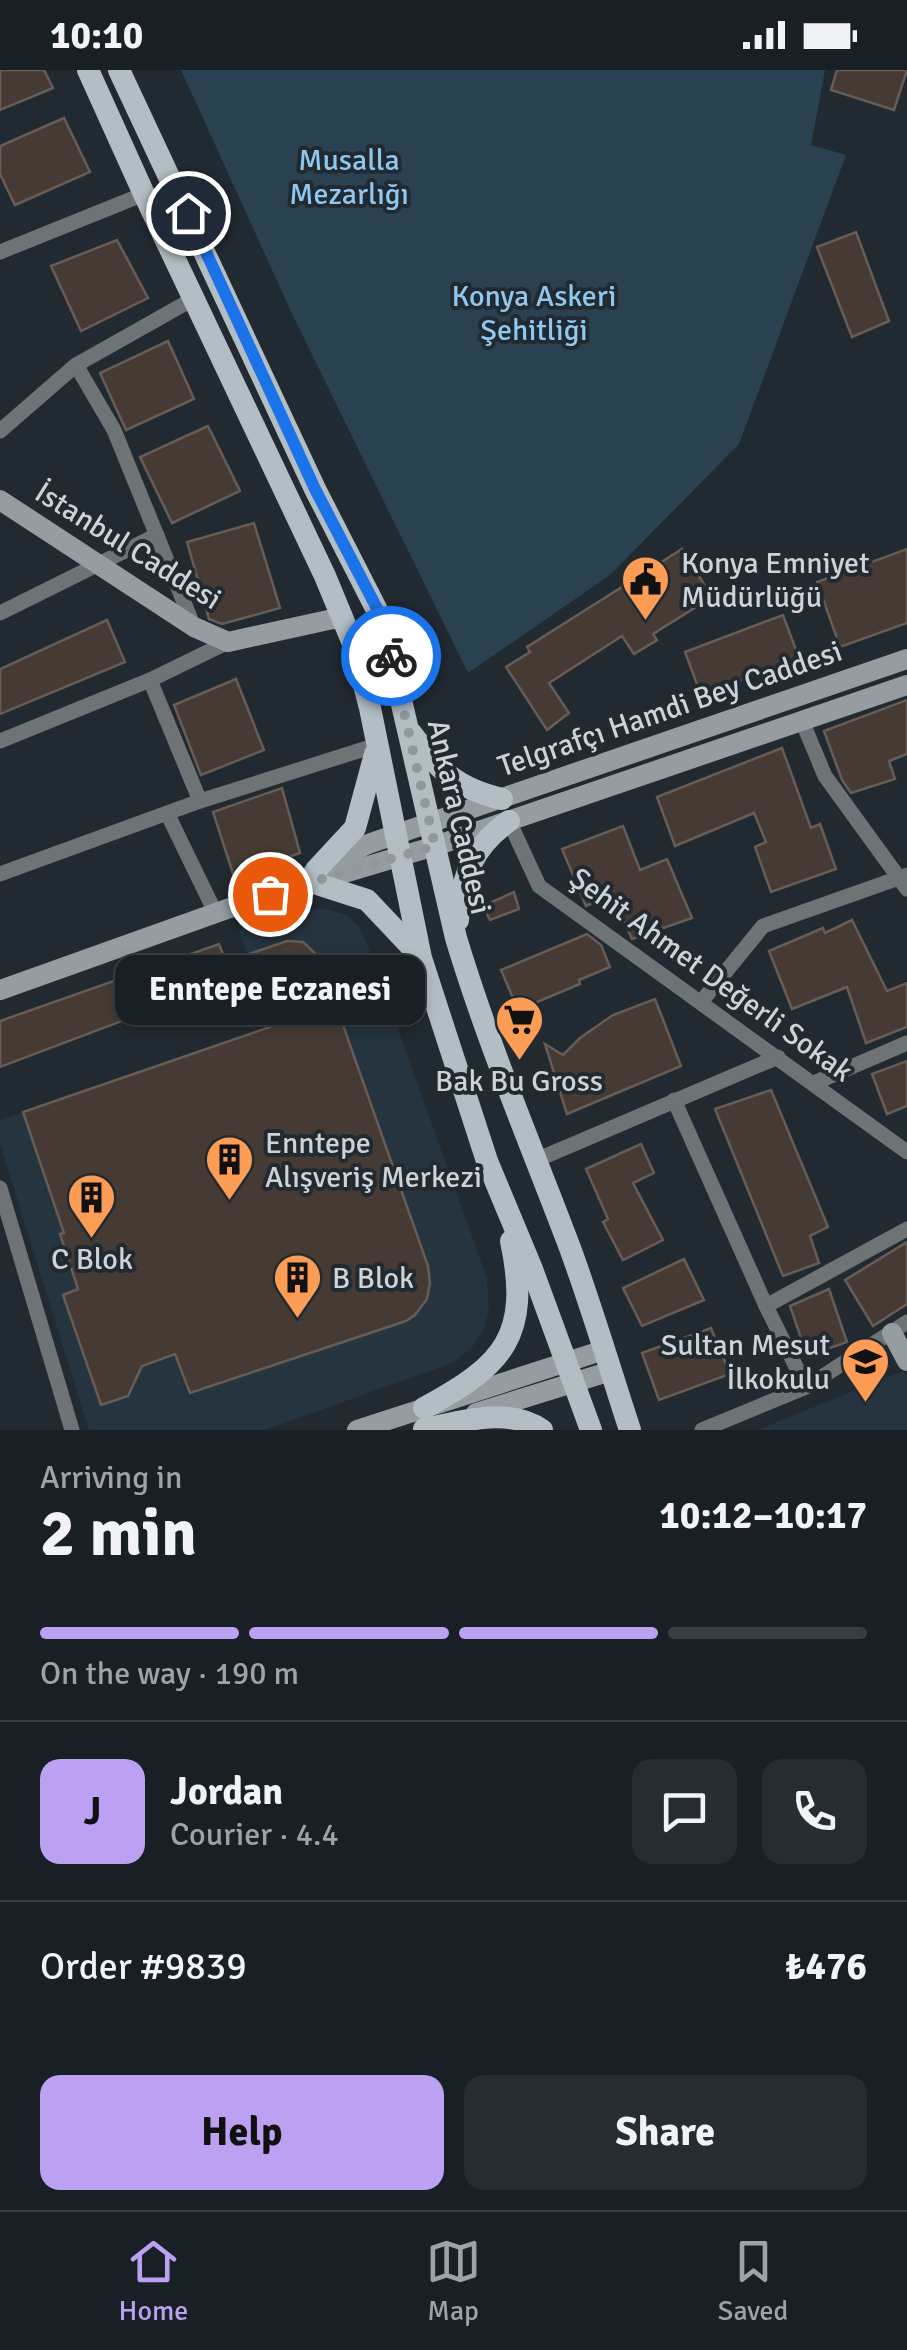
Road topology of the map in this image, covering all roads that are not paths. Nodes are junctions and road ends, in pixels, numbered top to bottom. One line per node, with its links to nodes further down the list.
1 (88, 70): 3 (main road)
2 (120, 70): 19 (main road, Ankara Caddesi)
3 (144, 194): 4 (street); 5 (main road)
4 (0, 252)
5 (194, 299): 6 (street); 12 (main road)
6 (76, 365): 7 (street); 9 (street)
7 (0, 431)
8 (0, 500): 10 (main road, İstanbul Caddesi)
9 (157, 535): 10 (street); 13 (street)
10 (99, 563): 11 (street); 13 (main road, İstanbul Caddesi)
11 (0, 613)
12 (342, 617): 14 (main road, İstanbul Caddesi); 21 (main road)
13 (194, 627): 14 (main road, İstanbul Caddesi)
14 (228, 642): 16 (street)
15 (907, 659): 23 (main road, Telgrafçı Hamdi Bey Caddesi)
16 (150, 680): 20 (street); 22 (street)
17 (907, 685): 18 (main road, Telgrafçı Hamdi Bey Caddesi)
18 (802, 721): 23 (main road, Telgrafçı Hamdi Bey Caddesi); 29 (street)
19 (408, 728): 23 (main road); 25 (main road, Ankara Caddesi)
20 (0, 741)
21 (377, 746): 22 (street); 26 (main road); 28 (main road)
22 (200, 801): 24 (street)
23 (505, 810): 25 (main road, Telgrafçı Hamdi Bey Caddesi); 31 (main road); 34 (street, Şehit Ahmet Değerli Sokak)
24 (168, 813): 27 (street); 30 (street)
25 (432, 835): 26 (main road, Telgrafçı Hamdi Bey Caddesi); 31 (main road, Ankara Caddesi)
26 (398, 846): 28 (main road, Telgrafçı Hamdi Bey Caddesi); 32 (main road)
27 (0, 874)
28 (309, 879): 30 (main road, Telgrafçı Hamdi Bey Caddesi); 32 (main road)
29 (904, 881): 34 (street)
30 (216, 914): 33 (main road, Telgrafçı Hamdi Bey Caddesi)
31 (456, 938): 41 (main road, Ankara Caddesi)
32 (421, 958): 40 (main road)
33 (0, 990)
34 (701, 1002): 36 (street, Şehit Ahmet Değerli Sokak)
35 (907, 1043): 37 (street)
36 (778, 1057): 37 (street, Şehit Ahmet Değerli Sokak); 38 (street)
37 (814, 1083): 39 (street, Şehit Ahmet Değerli Sokak)
38 (674, 1100): 41 (street); 44 (street)
39 (907, 1152)
40 (487, 1161): 48 (main road); 50 (main road)
41 (534, 1162): 47 (main road, Ankara Caddesi)
42 (0, 1188): 51 (street)
43 (907, 1229): 44 (street)
44 (766, 1306): 49 (street)
45 (900, 1327): 46 (main road); 49 (street)
46 (907, 1360)
47 (608, 1361): 48 (main road); 55 (main road, Ankara Caddesi)
48 (572, 1372): 50 (main road); 54 (main road)
49 (806, 1386): 56 (street)
50 (423, 1422): 52 (main road); 53 (main road)
51 (72, 1430)
52 (358, 1430)
53 (542, 1430)
54 (590, 1430)
55 (630, 1430)
56 (702, 1430)

